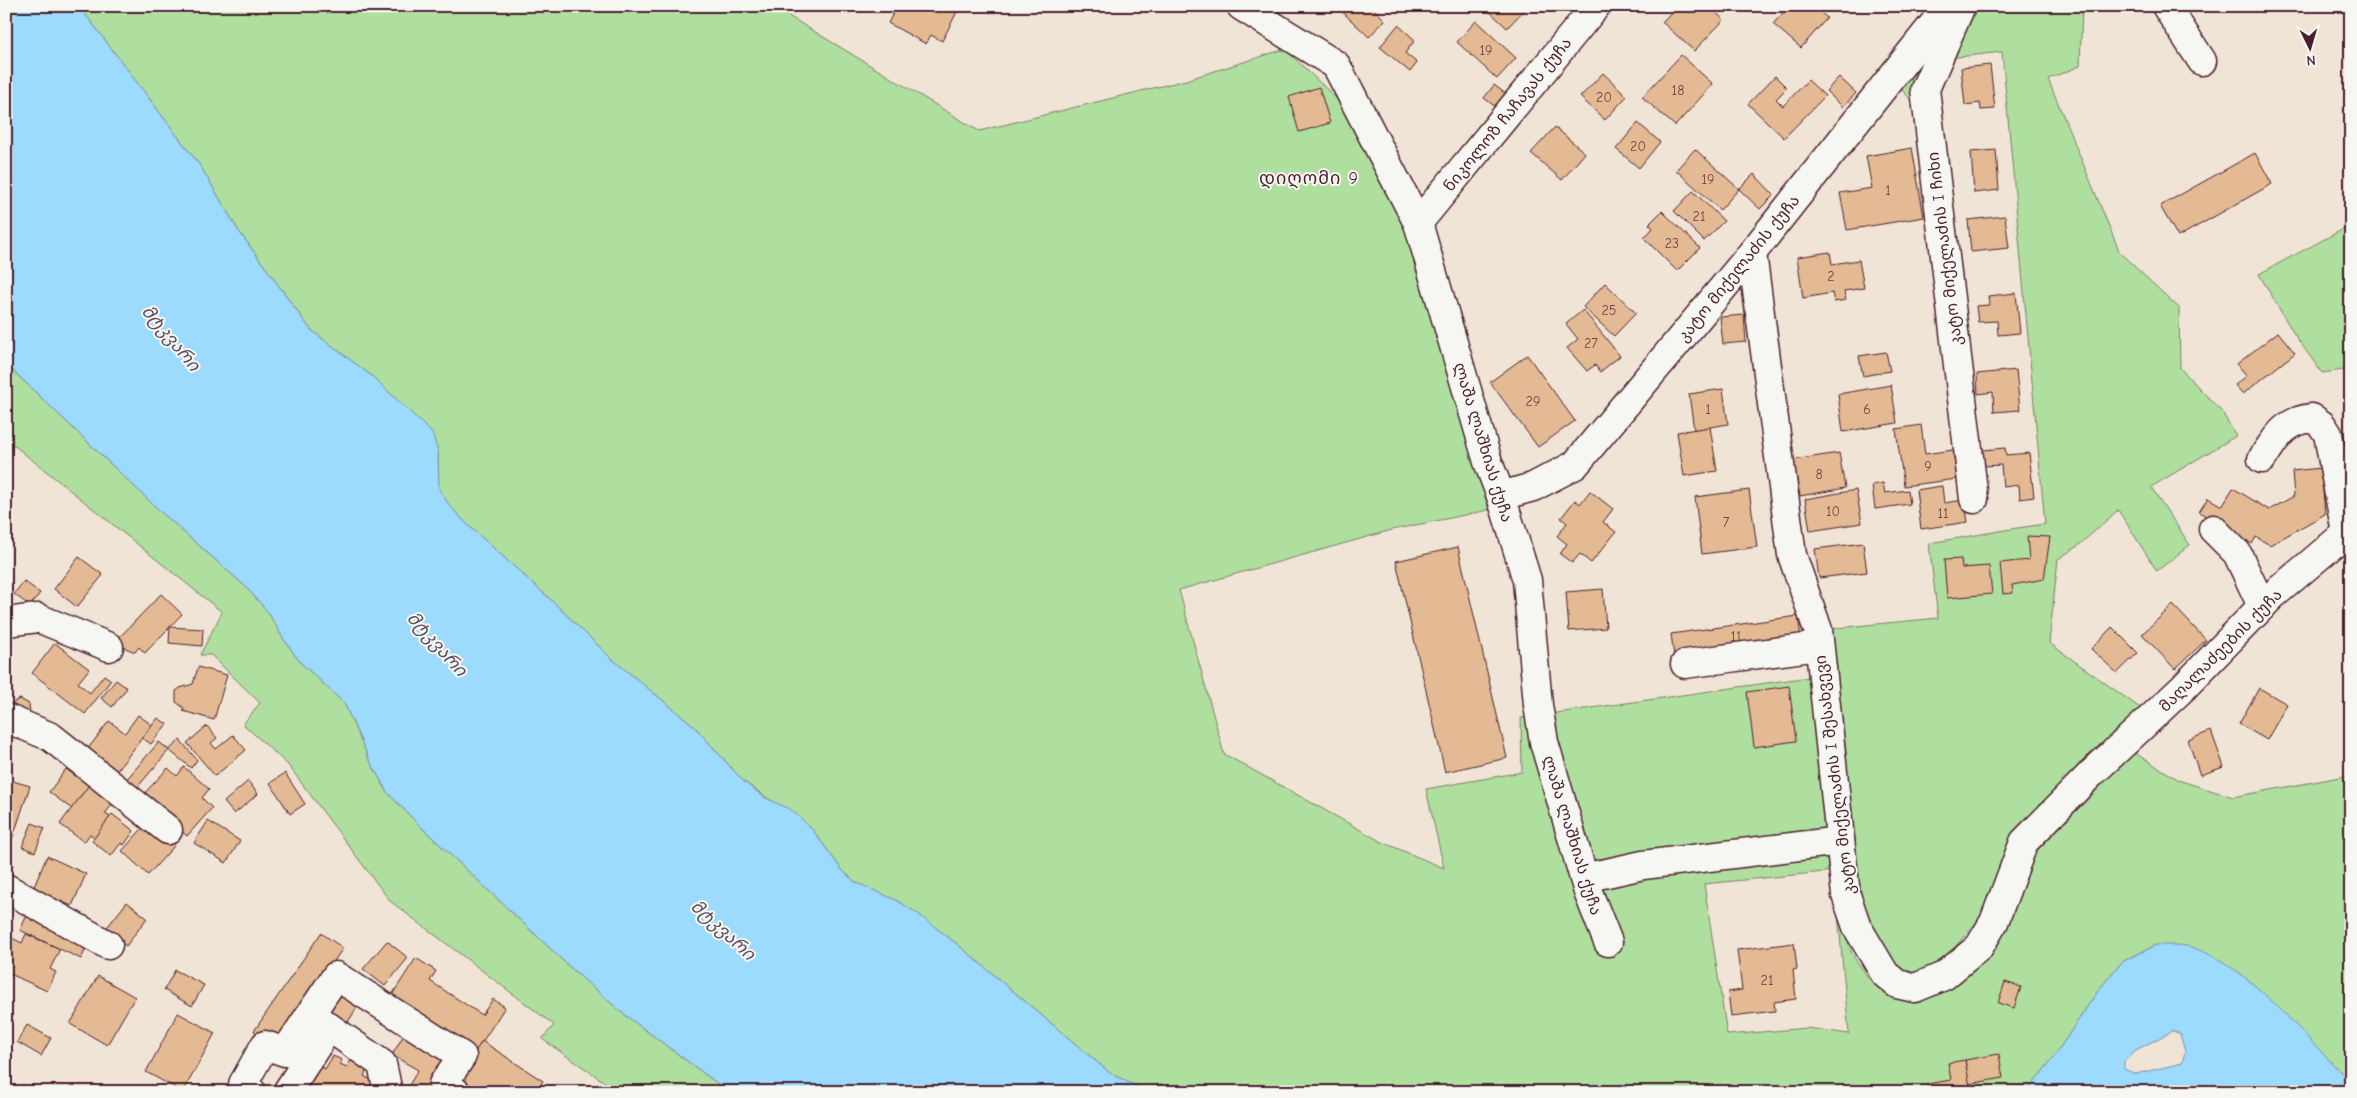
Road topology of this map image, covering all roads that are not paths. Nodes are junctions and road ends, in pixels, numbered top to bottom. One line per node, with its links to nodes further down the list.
1 (1241, 6): 7 (street, ლაშა ლაშხიას ქუჩა)
2 (1596, 6): 7 (street, ნიკოლოზ ჩაჩავას ქუჩა)
3 (1948, 6): 8 (street, კატო მიქელაძის ქუჩა)
4 (1961, 6): 11 (street, კატო მიქელაძის I ჩიხი)
5 (2166, 6): 6 (street)
6 (2202, 61)
7 (1418, 223): 10 (street, ლაშა ლაშხიას ქუჩა)
8 (1752, 253): 10 (street, კატო მიქელაძის ქუჩა); 16 (street, კატო მიქელაძის I შესახვევი)
9 (2262, 459): 13 (street)
10 (1501, 496): 23 (street, ლაშა ლაშხიას ქუჩა)
11 (1974, 499)
12 (2213, 529): 14 (street)
13 (2349, 534): 14 (street, მაღალაძეების ქუჩა)
14 (2262, 606): 20 (street, მაღალაძეების ქუჩა)
15 (6, 622): 17 (street)
16 (1819, 646): 18 (street); 22 (street, კატო მიქელაძის I შესახვევი)
17 (109, 647)
18 (1685, 664)
19 (6, 718): 21 (street)
20 (2091, 774): 22 (street, კატო მიქელაძის I შესახვევი)
21 (168, 830)
22 (1840, 841): 23 (street)
23 (1584, 878): 25 (street, ლაშა ლაშხიას ქუჩა)
24 (8, 895): 26 (street)
25 (1608, 942)
26 (108, 945)
27 (320, 1020): 28 (street); 29 (street); 30 (street); 31 (street)
28 (252, 1092)
29 (287, 1092)
30 (388, 1092)
31 (456, 1092)

